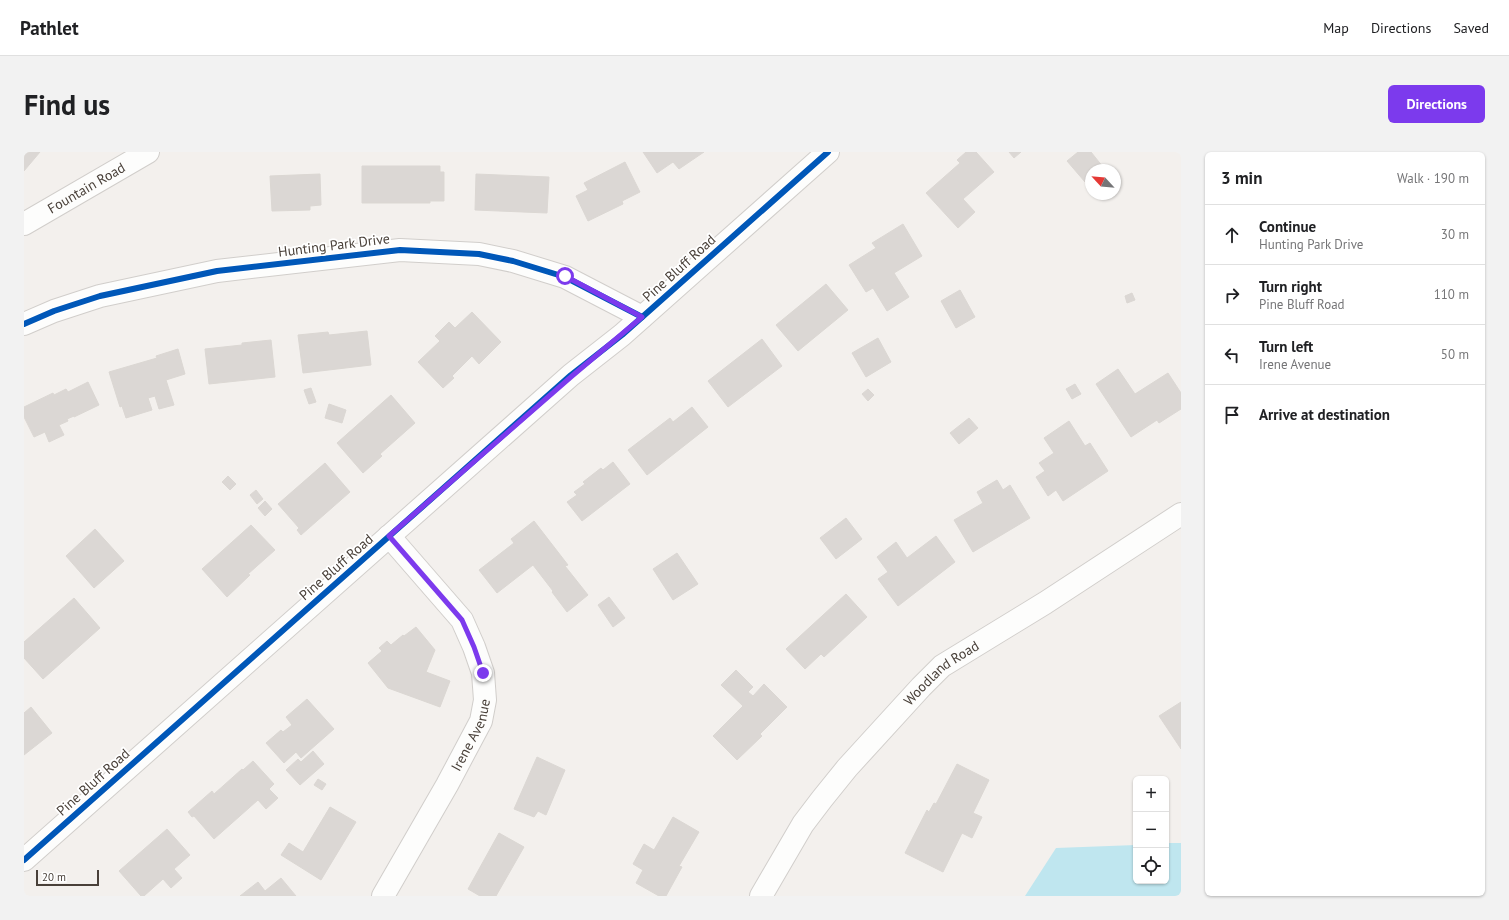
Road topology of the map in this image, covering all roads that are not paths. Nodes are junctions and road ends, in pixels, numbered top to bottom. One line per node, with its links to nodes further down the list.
1 (148, 152): 3 (street, Fountain Road)
2 (828, 152): 4 (street, Pine Bluff Road)
3 (24, 224)
4 (642, 317): 5 (street, Hunting Park Drive); 7 (street, Pine Bluff Road)
5 (24, 324)
6 (1181, 514): 10 (street, Woodland Road)
7 (389, 536): 8 (street, Pine Bluff Road); 9 (street, Irene Avenue)
8 (24, 860)
9 (383, 896)
10 (761, 896)

